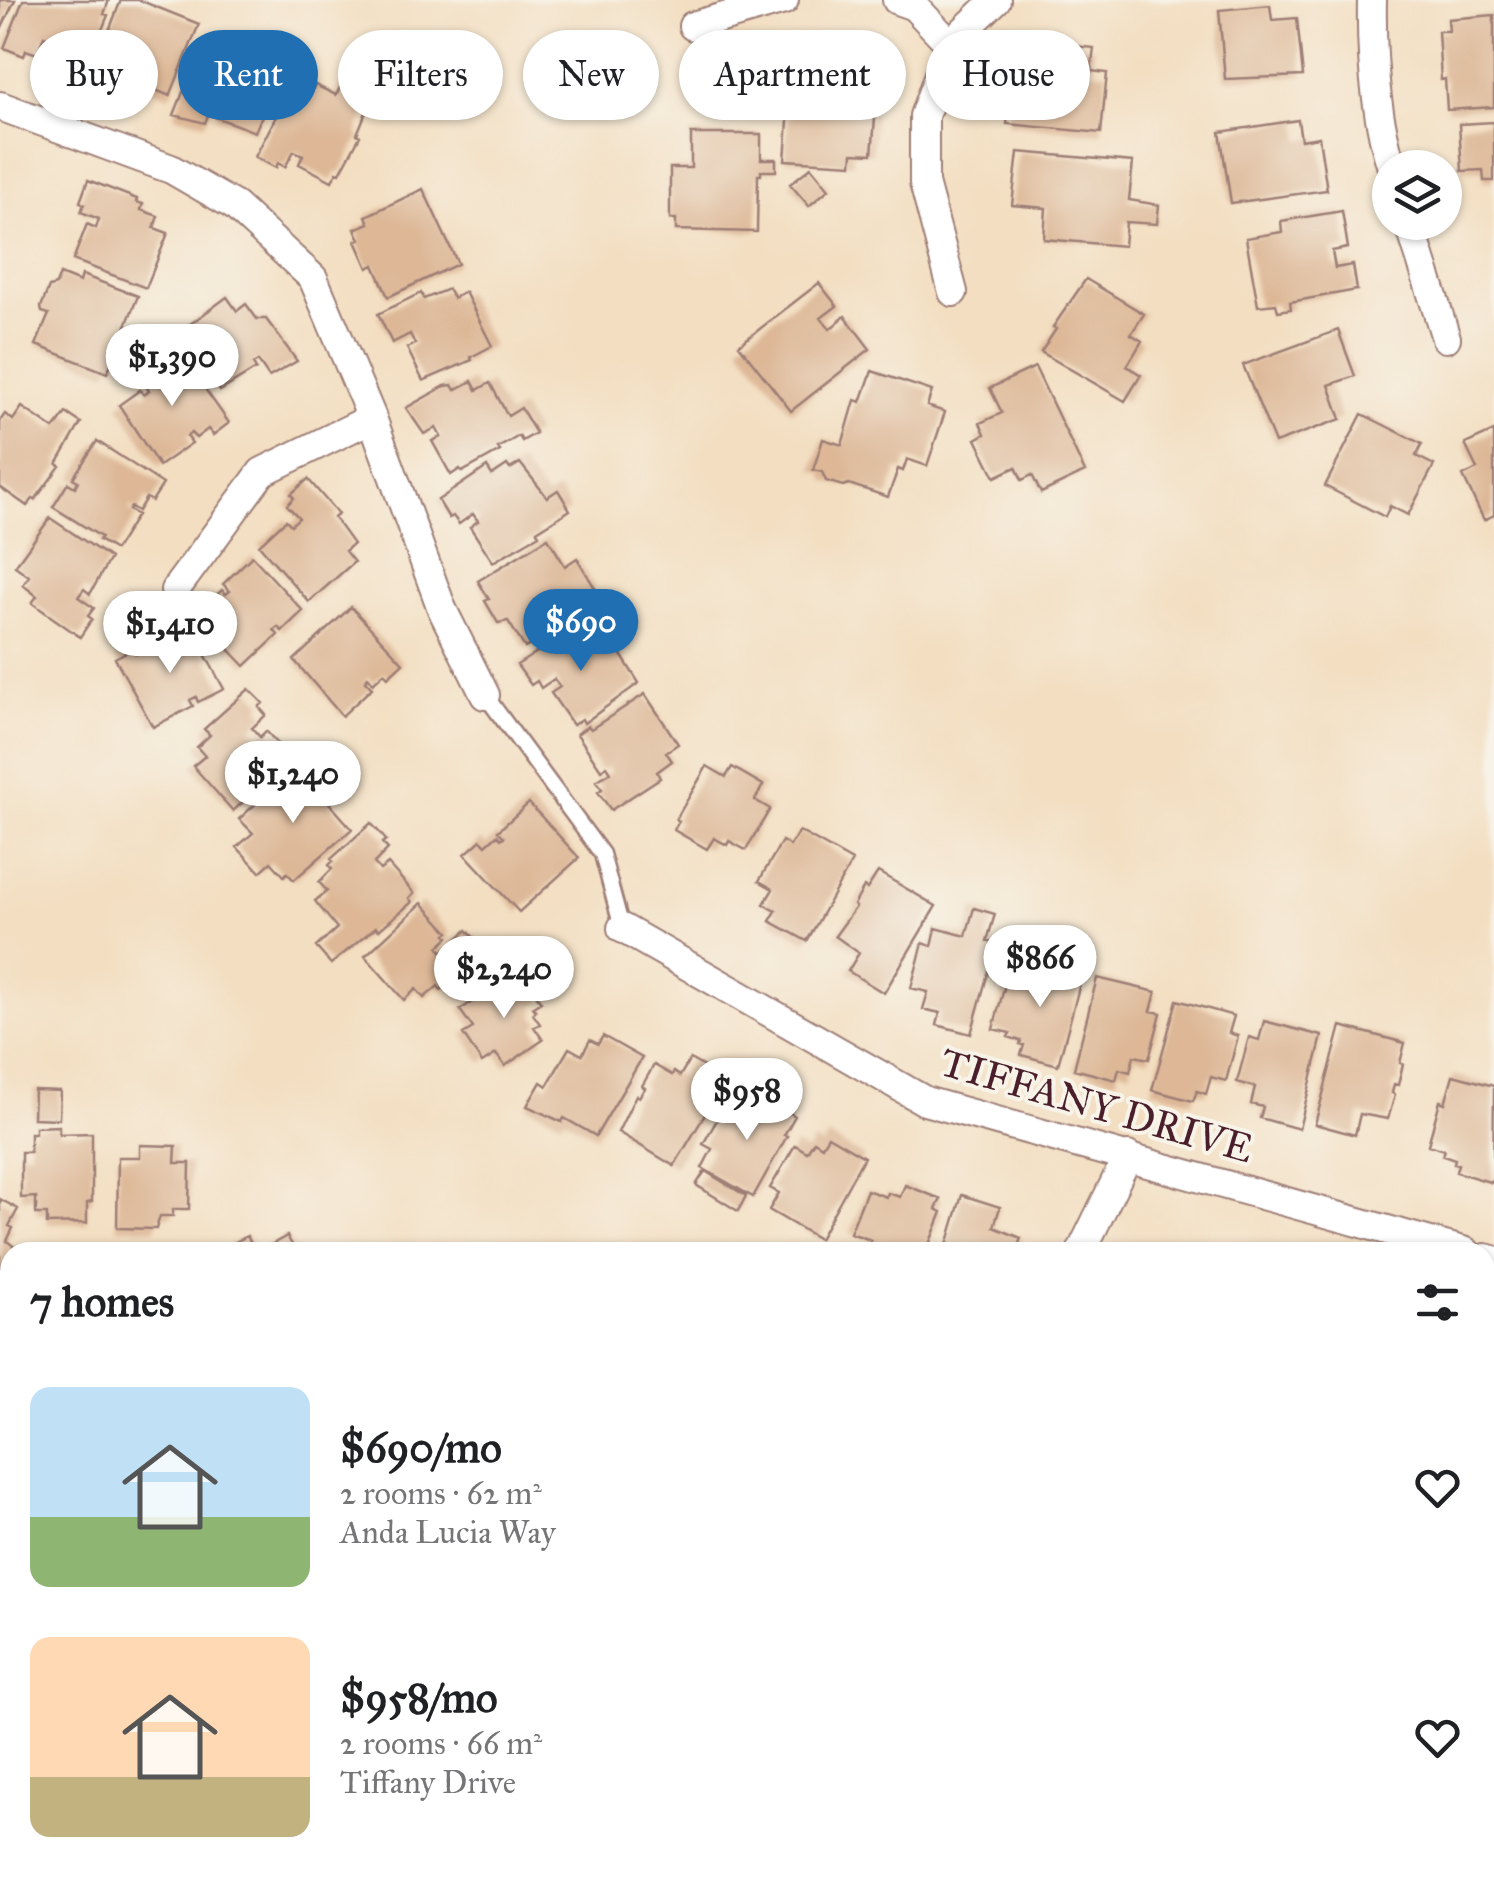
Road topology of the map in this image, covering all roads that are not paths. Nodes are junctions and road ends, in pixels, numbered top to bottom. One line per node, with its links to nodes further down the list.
1 (784, 0): 5 (street)
2 (896, 0): 6 (street)
3 (996, 0): 7 (street)
4 (1372, 0): 10 (street)
5 (693, 26)
6 (937, 30)
7 (965, 30)
8 (0, 106): 14 (street)
9 (926, 110): 12 (street)
10 (1386, 150)
11 (1415, 240): 13 (street)
12 (953, 292)
13 (1446, 338)
14 (372, 418): 15 (street); 16 (street)
15 (175, 590)
16 (485, 695): 17 (lane)
17 (622, 928): 18 (street, TIFFANY DRIVE)
18 (1128, 1156): 19 (street); 20 (street, TIFFANY DRIVE)
19 (1087, 1242)
20 (1431, 1242)

